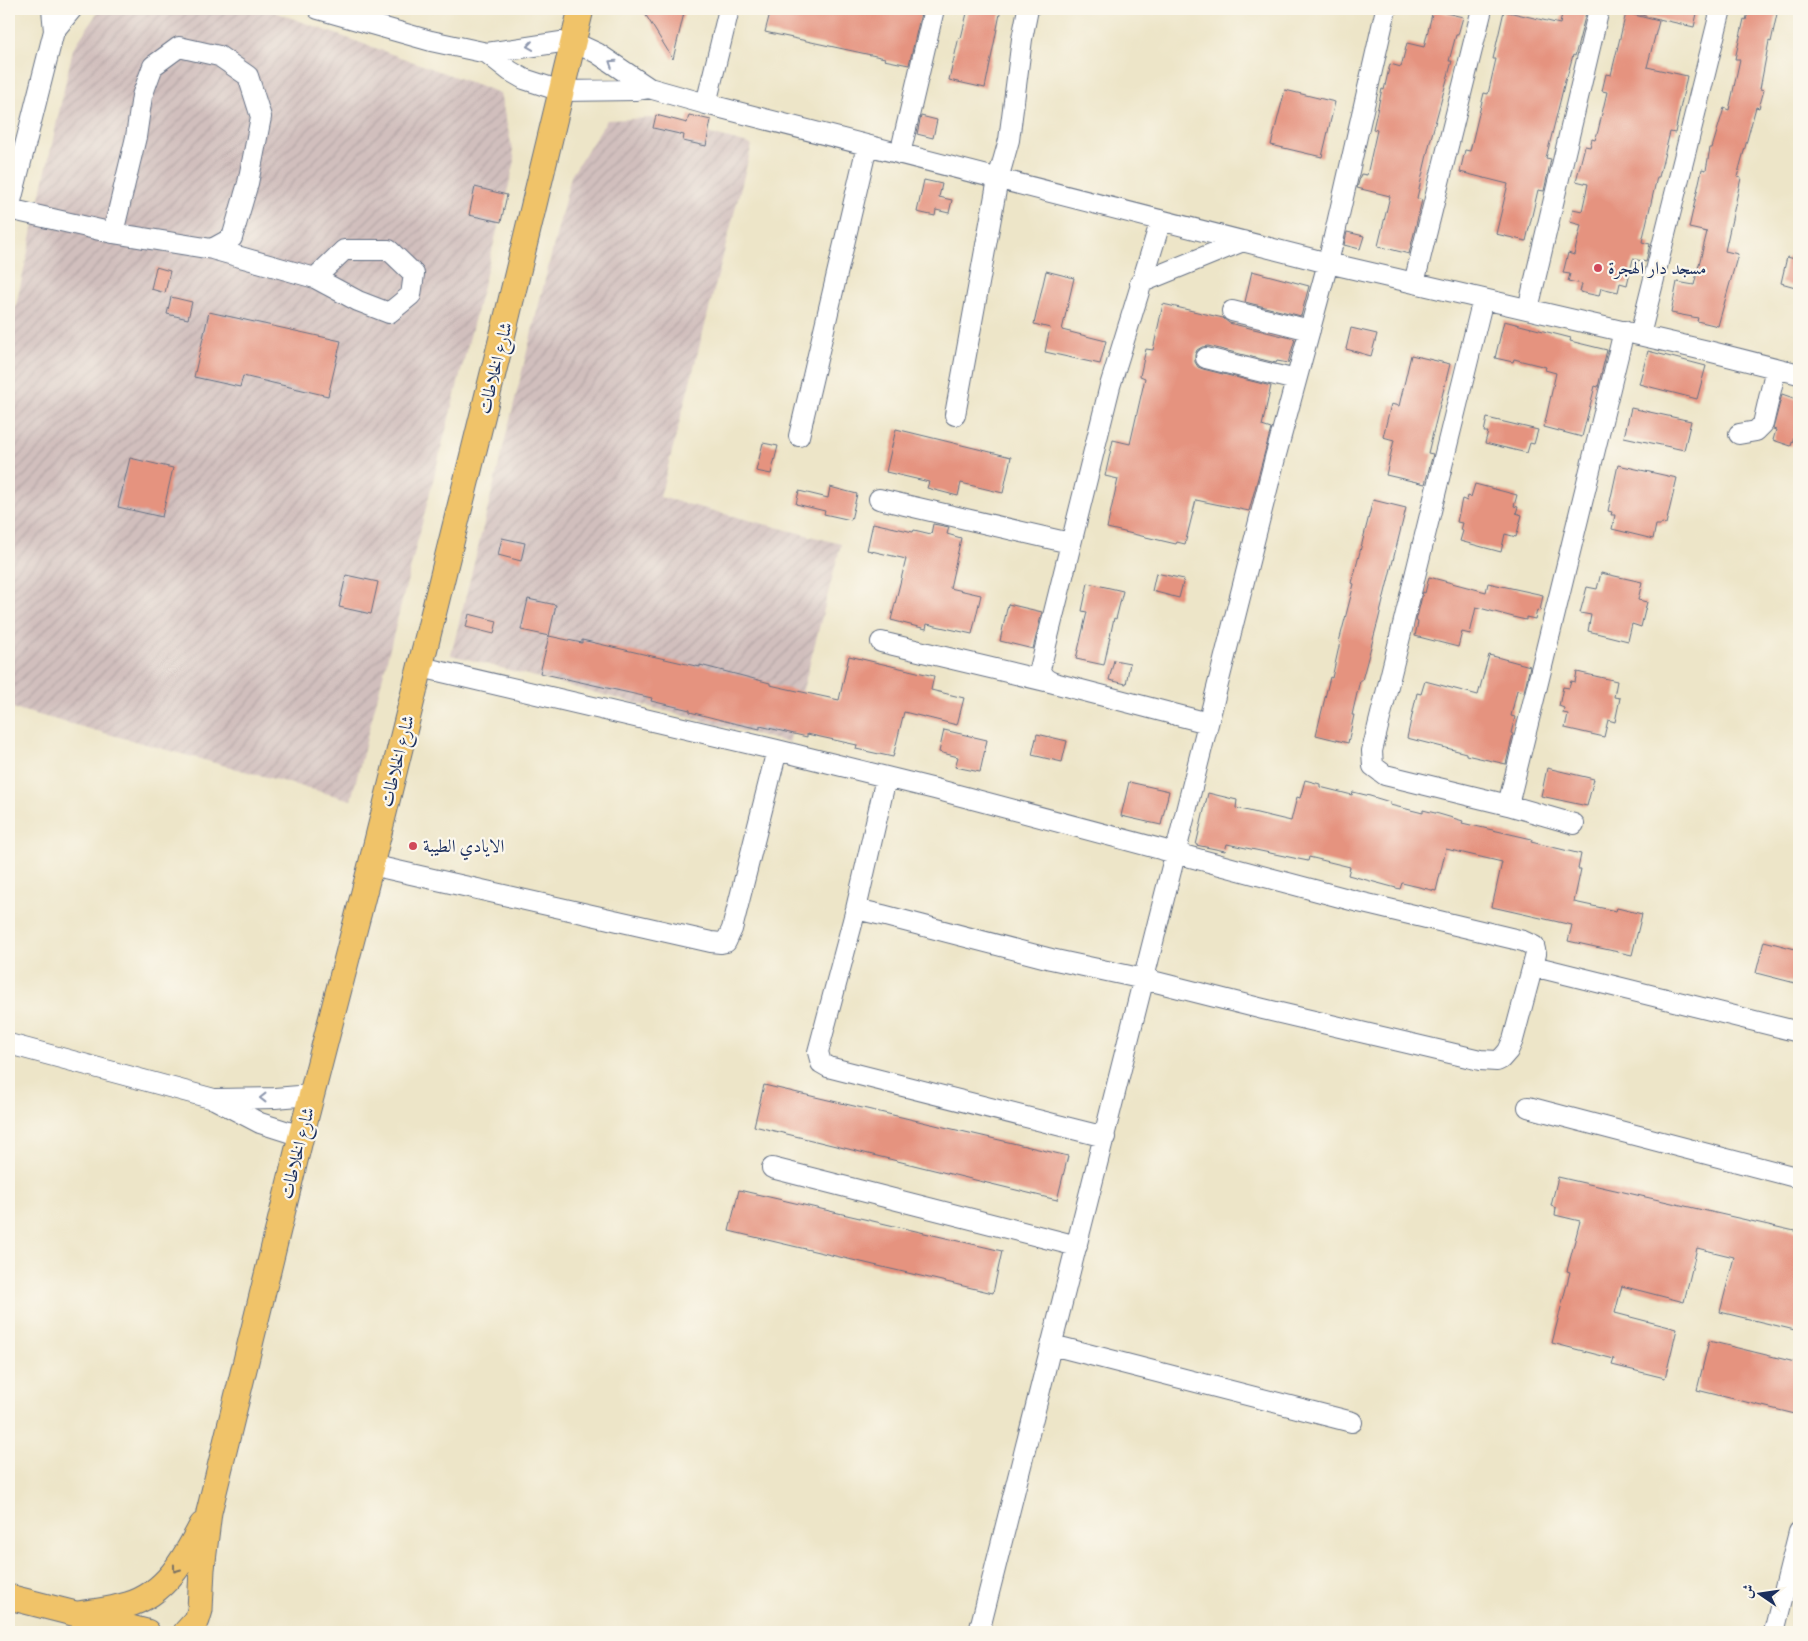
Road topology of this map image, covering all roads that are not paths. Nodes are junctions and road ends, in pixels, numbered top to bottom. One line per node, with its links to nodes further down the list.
1 (52, 9): 12 (street)
2 (72, 9): 12 (street)
3 (318, 9): 14 (street)
4 (581, 9): 13 (main road, شارع الخلاطات)
5 (729, 9): 17 (street)
6 (934, 9): 19 (street)
7 (1028, 9): 20 (street)
8 (1386, 9): 26 (street)
9 (1482, 9): 29 (street)
10 (1599, 9): 31 (street)
11 (1721, 9): 34 (street)
12 (54, 31): 21 (street)
13 (573, 42): 14 (street, one-way to 14); 15 (street, one-way to 13); 16 (main road, شارع الخلاطات)
14 (487, 53): 16 (street)
15 (649, 88): 16 (street); 17 (street)
16 (561, 91): 45 (main road, شارع الخلاطات)
17 (706, 104): 18 (street)
18 (868, 146): 19 (street); 41 (street)
19 (900, 154): 20 (street)
20 (998, 179): 22 (street); 39 (street)
21 (9, 209): 23 (street)
22 (1161, 220): 24 (street); 28 (street)
23 (114, 233): 25 (street); 25 (street)
24 (1243, 241): 26 (street); 28 (street)
25 (212, 249): 27 (street)
26 (1328, 263): 29 (street); 33 (street)
27 (315, 278): 27 (street)
28 (1140, 283): 43 (street)
29 (1414, 283): 30 (street)
30 (1483, 299): 31 (street); 50 (street)
31 (1528, 309): 34 (street)
32 (1232, 311): 33 (street)
33 (1310, 330): 38 (street)
34 (1632, 333): 36 (street); 50 (street)
35 (1206, 358): 38 (street)
36 (1776, 368): 37 (street); 40 (street)
37 (1799, 374)
38 (1296, 380): 47 (street)
39 (955, 415)
40 (1739, 434)
41 (800, 436)
42 (879, 499): 43 (street)
43 (1070, 543): 46 (street)
44 (882, 642): 46 (street)
45 (420, 667): 48 (street); 53 (main road, شارع الخلاطات)
46 (1054, 683): 47 (street)
47 (1208, 723): 52 (street)
48 (777, 750): 49 (street); 53 (street)
49 (886, 778): 52 (street); 54 (street)
50 (1508, 805): 51 (street)
51 (1574, 824)
52 (1176, 853): 55 (street); 56 (street)
53 (371, 865): 59 (main road, شارع الخلاطات)
54 (856, 910): 56 (street); 63 (street)
55 (1533, 966): 56 (street); 57 (street)
56 (1144, 978): 63 (street)
57 (1799, 1032)
58 (9, 1044): 60 (street)
59 (311, 1095): 60 (street, one-way to 60); 62 (main road, شارع الخلاطات)
60 (214, 1099): 62 (street)
61 (1528, 1107): 65 (street)
62 (301, 1136): 69 (main road, شارع الخلاطات)
63 (1105, 1137): 66 (street)
64 (772, 1168): 66 (street)
65 (1799, 1178)
66 (1077, 1246): 67 (street)
67 (1052, 1345): 68 (street); 76 (street)
68 (1352, 1422)
69 (209, 1512): 73 (main road, one-way to 73); 75 (main road)
70 (1799, 1532): 71 (street)
71 (1795, 1564): 77 (street)
72 (9, 1597): 73 (main road)
73 (77, 1614): 74 (main road)
74 (147, 1632)
75 (186, 1632)
76 (979, 1632)
77 (1774, 1632)

